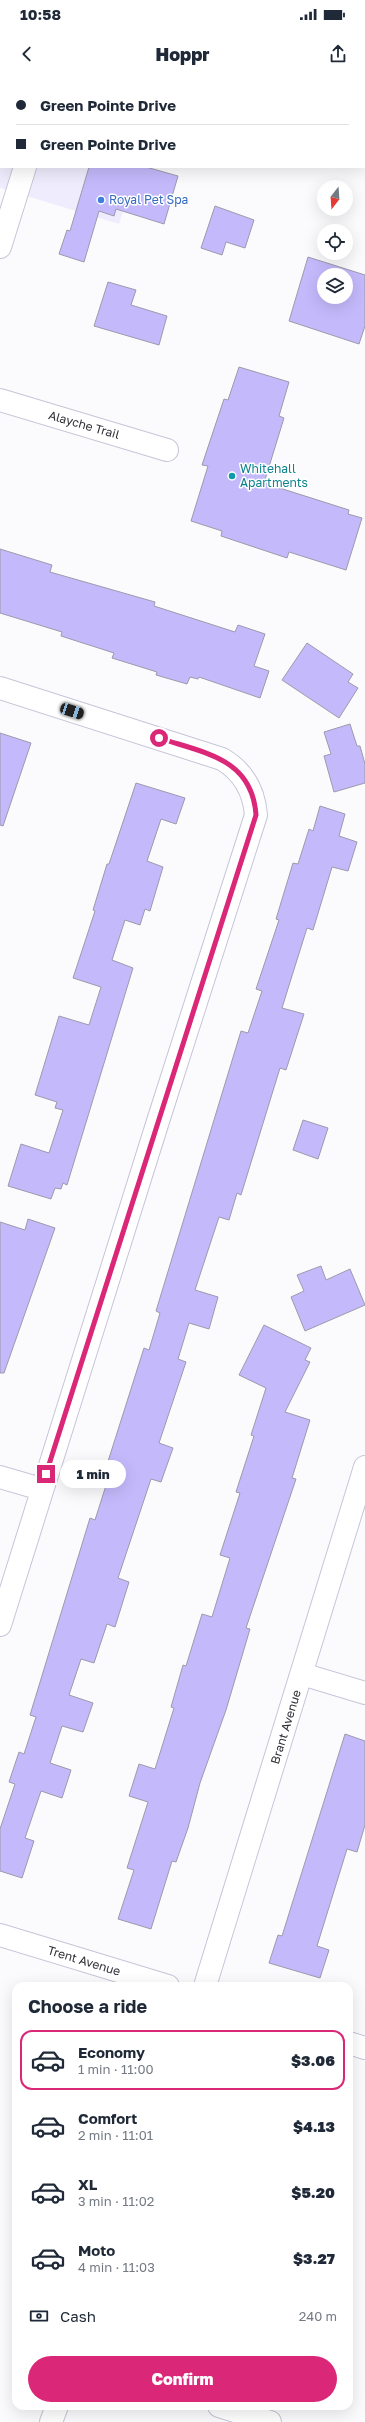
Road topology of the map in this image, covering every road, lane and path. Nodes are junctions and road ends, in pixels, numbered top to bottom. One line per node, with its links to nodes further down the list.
1 (25, 168): 2 (street)
2 (0, 247)
3 (0, 400): 4 (street, Alayche Trail)
4 (167, 450)
5 (0, 688): 8 (street)
6 (365, 1467): 10 (street, Brant Avenue)
7 (0, 1477): 8 (street)
8 (41, 1489): 9 (street)
9 (0, 1625)
10 (302, 1674): 11 (street); 14 (street, Brant Avenue)
11 (365, 1693)
12 (0, 1935): 13 (street, Trent Avenue)
13 (155, 1982)
14 (206, 1982)
15 (353, 2044): 16 (street)
16 (365, 2048)
17 (56, 2410): 19 (street)
18 (232, 2410): 20 (street)
19 (51, 2422)
20 (270, 2422)

